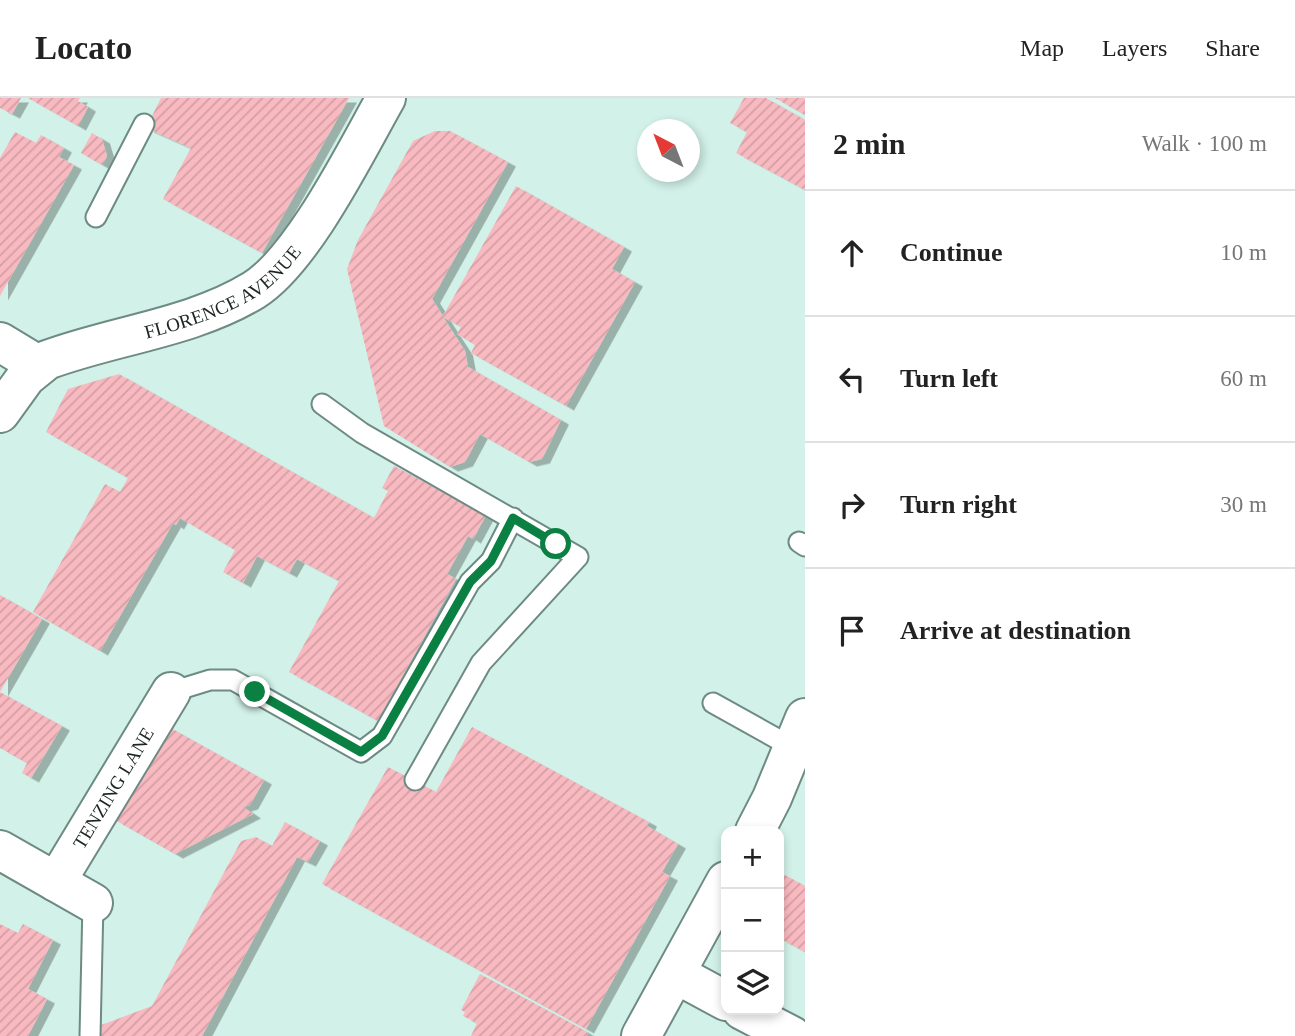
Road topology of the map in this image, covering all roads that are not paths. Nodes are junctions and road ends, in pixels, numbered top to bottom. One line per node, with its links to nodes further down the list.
1 (386, 98): 5 (street, FLORENCE AVENUE)
2 (144, 124): 3 (lane)
3 (96, 217)
4 (0, 342): 5 (street)
5 (38, 365): 7 (street, FLORENCE AVENUE)
6 (322, 404): 8 (lane)
7 (0, 413)
8 (513, 518): 9 (lane); 12 (lane)
9 (171, 692): 15 (street, TENZING LANE)
10 (713, 702): 11 (lane)
11 (799, 732): 13 (street)
12 (415, 780)
13 (758, 826)
14 (0, 850): 15 (street)
15 (56, 882): 17 (street)
16 (722, 889): 18 (street)
17 (93, 903): 21 (lane)
18 (676, 974): 19 (street); 22 (street)
19 (721, 998)
20 (752, 1015): 23 (street)
21 (90, 1036)
22 (641, 1036)
23 (792, 1036)

